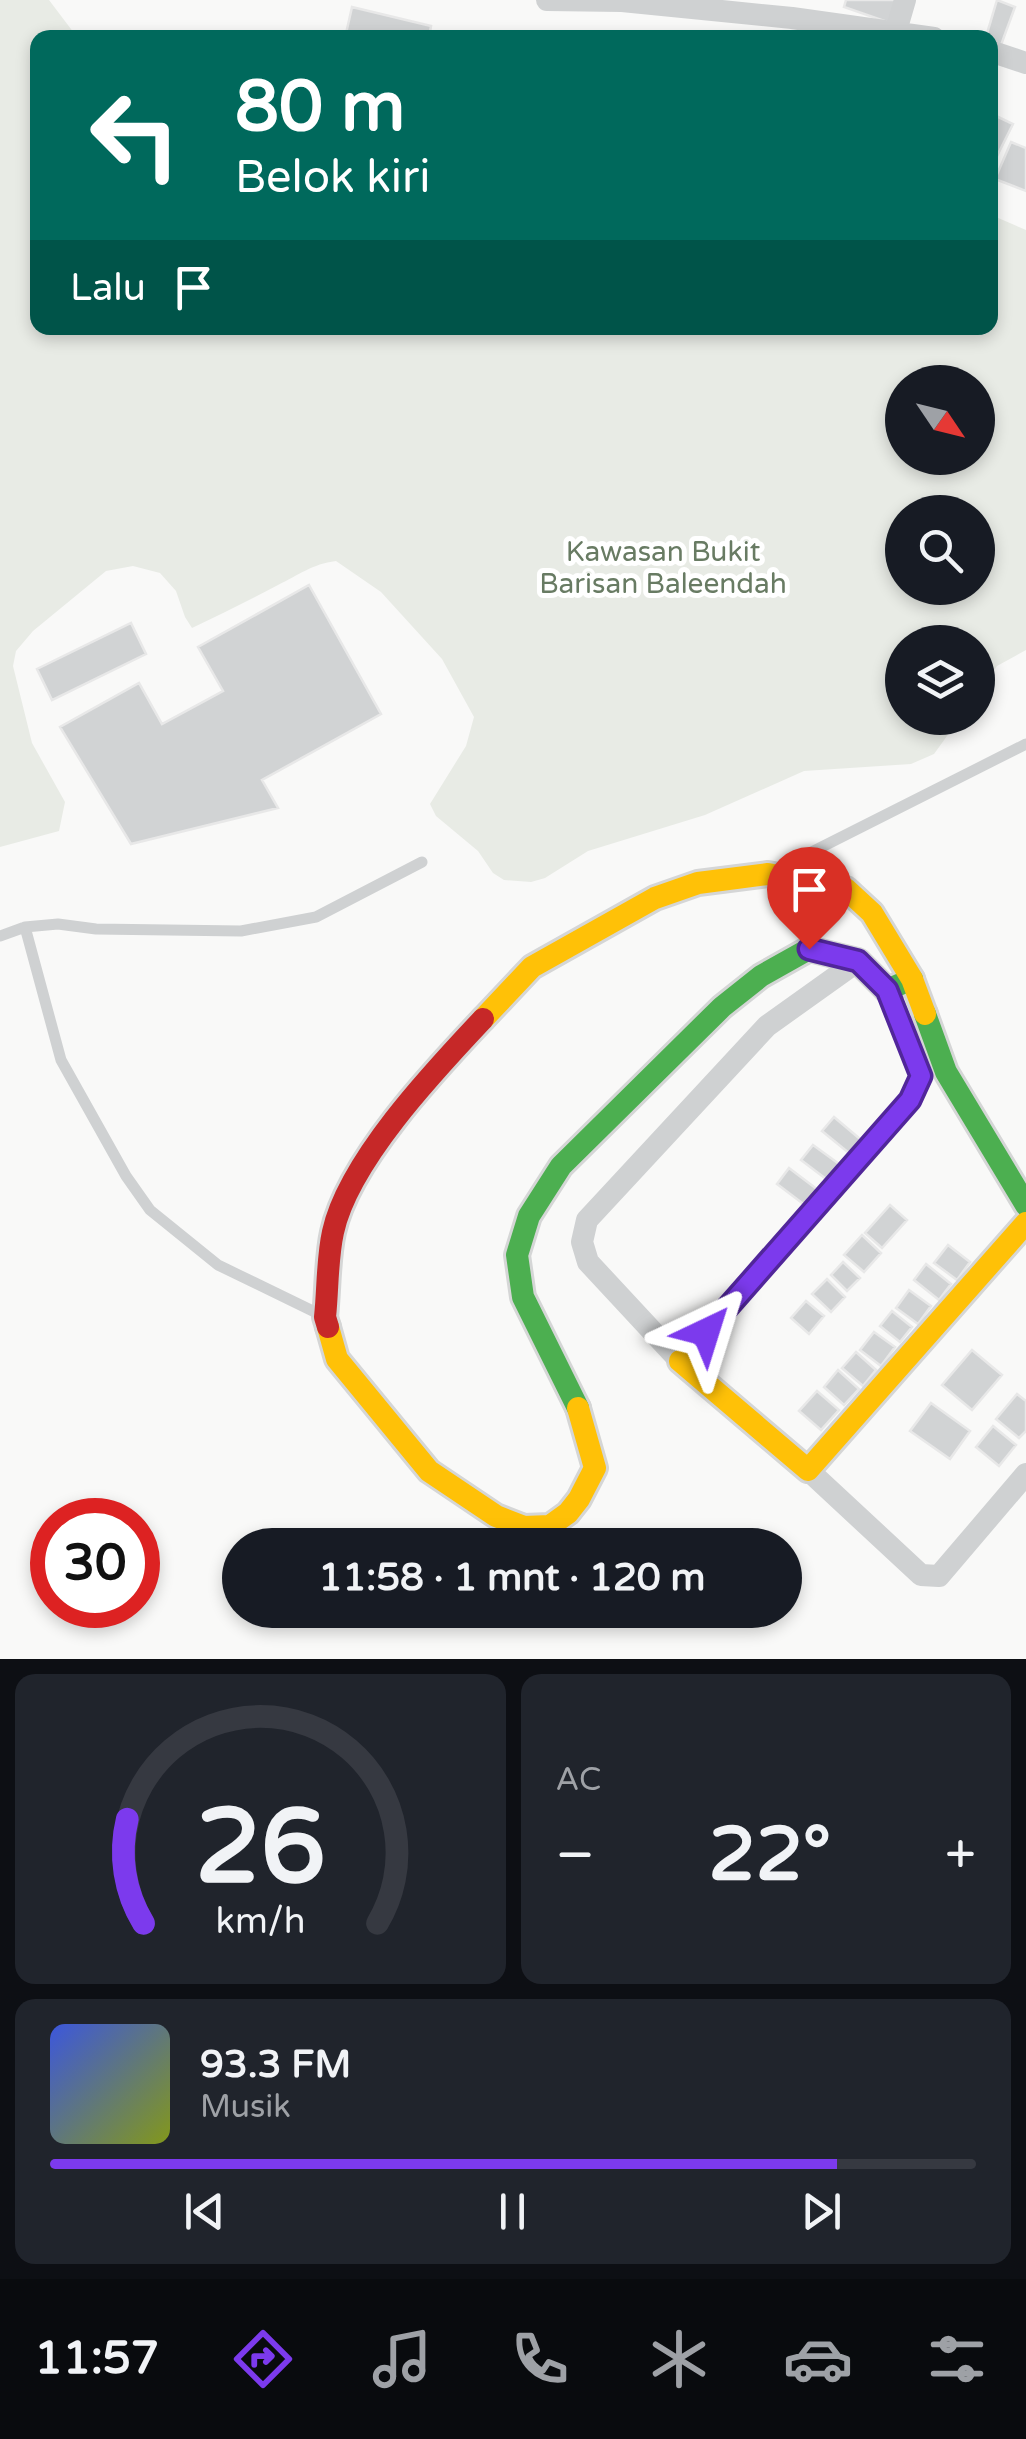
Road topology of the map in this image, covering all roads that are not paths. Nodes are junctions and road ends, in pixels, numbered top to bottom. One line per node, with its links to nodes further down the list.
1 (552, 0): 2 (street)
2 (622, 0): 4 (street)
3 (905, 0): 5 (street)
4 (887, 30)
5 (896, 30)
6 (998, 54): 7 (street)
7 (1026, 63)
8 (1026, 744): 10 (lane)
9 (422, 862): 11 (lane)
10 (768, 874): 14 (street); 18 (street)
11 (25, 927): 12 (lane); 18 (lane)
12 (0, 936)
13 (858, 961): 15 (street); 18 (street); 19 (street)
14 (912, 979): 15 (street); 16 (street)
15 (887, 990): 19 (street)
16 (1026, 1205)
17 (1026, 1223): 20 (street)
18 (325, 1317)
19 (680, 1360): 20 (street)
20 (808, 1470): 21 (street)
21 (1026, 1474)

